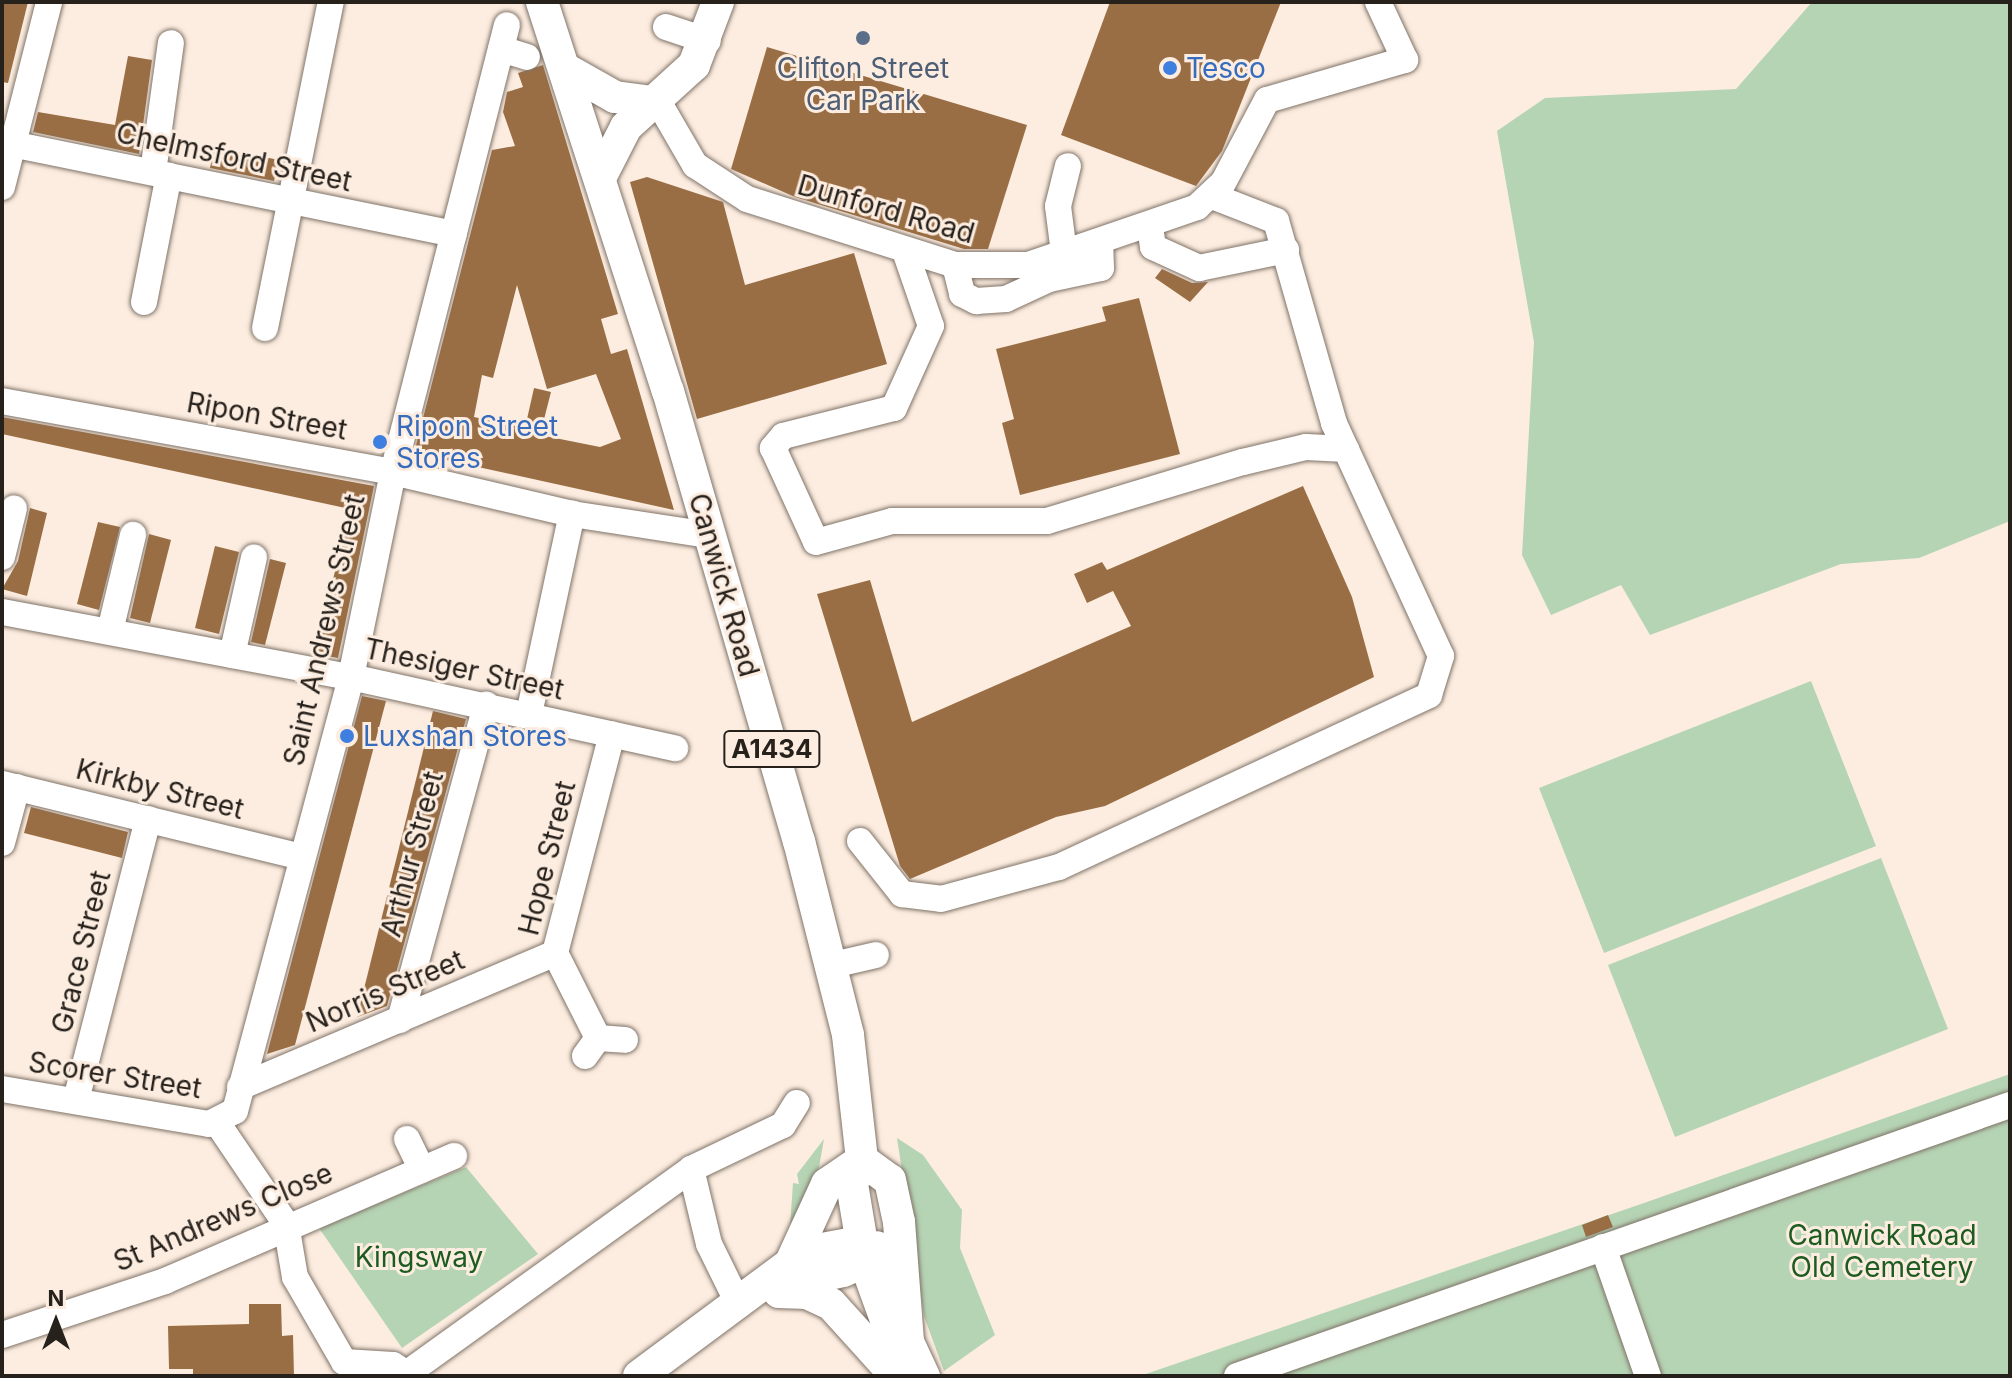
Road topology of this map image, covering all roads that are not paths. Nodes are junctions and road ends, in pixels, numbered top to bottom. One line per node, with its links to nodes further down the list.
1 (49, 2): 12 (street)
2 (331, 2): 18 (street)
3 (718, 2): 7 (main road)
4 (1378, 2): 17 (street)
5 (540, 8): 10 (main road, Canwick Road / A1434)
6 (666, 27): 7 (street)
7 (708, 41): 11 (main road)
8 (171, 43): 14 (street)
9 (527, 57): 20 (street, Saint Andrews Street)
10 (567, 70): 11 (main road); 15 (main road, Canwick Road / A1434)
11 (659, 103): 15 (main road); 23 (street, Dunford Road)
12 (7, 143): 14 (street, Chelmsford Street); 16 (street)
13 (1068, 166): 24 (street)
14 (161, 174): 18 (street, Chelmsford Street); 26 (street)
15 (600, 178): 34 (main road, Canwick Road / A1434)
16 (2, 187)
17 (1212, 196): 19 (street, Dunford Road); 22 (street)
18 (291, 202): 20 (street, Chelmsford Street); 27 (street)
19 (1150, 226): 21 (street, Dunford Road); 22 (street)
20 (454, 234): 30 (street, Saint Andrews Street)
21 (1100, 242): 24 (street, Dunford Road); 25 (street)
22 (1286, 250): 29 (street)
23 (905, 251): 25 (street, Dunford Road); 29 (street)
24 (1064, 253): 25 (street, Dunford Road)
25 (955, 265)
26 (144, 302)
27 (265, 328)
28 (2, 401): 30 (street, Ripon Street)
29 (1346, 449): 47 (street)
30 (393, 472): 32 (street, Ripon Street); 40 (street, Saint Andrews Street)
31 (14, 508): 35 (street)
32 (572, 514): 34 (street, Ripon Street); 42 (street)
33 (133, 535): 38 (street)
34 (709, 535): 52 (main road, Canwick Road / A1434)
35 (2, 557)
36 (254, 557): 39 (street)
37 (2, 612): 38 (street, Thesiger Street)
38 (110, 631): 39 (street, Thesiger Street)
39 (232, 655): 40 (street, Thesiger Street)
40 (351, 677): 41 (street, Thesiger Street); 49 (street, Saint Andrews Street)
41 (486, 705): 42 (street, Thesiger Street); 53 (street, Arthur Street)
42 (529, 714): 43 (street, Thesiger Street)
43 (612, 734): 44 (street, Thesiger Street); 50 (street, Hope Street)
44 (675, 748)
45 (10, 786): 46 (street, Kirkby Street); 48 (street)
46 (148, 819): 49 (street, Kirkby Street); 57 (street, Grace Street)
47 (860, 841)
48 (2, 843)
49 (302, 857): 55 (street, Saint Andrews Street)
50 (555, 953): 53 (street, Norris Street); 54 (street, Hope Street)
51 (876, 955): 52 (street)
52 (833, 965): 63 (main road, Canwick Road / A1434)
53 (400, 1020): 55 (street, Norris Street)
54 (625, 1040)
55 (240, 1087): 60 (street, Saint Andrews Street)
56 (2, 1089): 57 (street, Scorer Street)
57 (76, 1100): 60 (street, Scorer Street)
58 (797, 1103): 64 (street)
59 (2010, 1105): 67 (street)
60 (218, 1124): 66 (street)
61 (407, 1139): 65 (street)
62 (454, 1156): 65 (street, St Andrews Close)
63 (862, 1160): 68 (main road, Canwick Road); 69 (main road); 70 (main road, Canwick Road)
64 (691, 1169): 71 (street); 74 (street)
65 (422, 1170): 66 (street, St Andrews Close)
66 (286, 1224): 72 (street, St Andrews Close); 74 (street)
67 (1603, 1247): 78 (street); 79 (street)
68 (867, 1254): 69 (main road); 70 (main road); 73 (main road, Canwick Road)
69 (787, 1271): 71 (main road)
70 (903, 1285): 73 (main road, Canwick Road)
71 (749, 1299): 75 (main road); 76 (main road)
72 (2, 1335)
73 (908, 1342): 77 (main road, Canwick Road)
74 (404, 1371)
75 (639, 1376)
76 (911, 1376)
77 (924, 1376)
78 (1237, 1376)
79 (1648, 1376)

